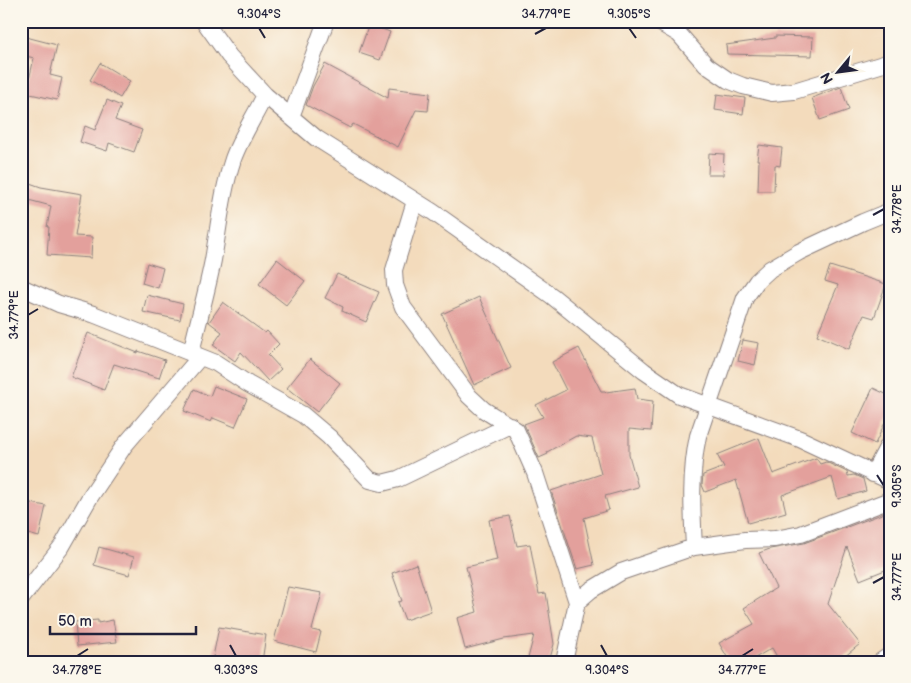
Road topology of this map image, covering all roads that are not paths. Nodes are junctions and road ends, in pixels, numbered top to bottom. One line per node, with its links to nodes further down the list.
1 (204, 21): 5 (street)
2 (326, 21): 6 (street)
3 (657, 21): 4 (street)
4 (890, 62)
5 (266, 95): 6 (street); 10 (street)
6 (291, 117): 7 (street)
7 (415, 200): 11 (street); 12 (street)
8 (890, 211): 11 (street)
9 (21, 287): 10 (street)
10 (195, 355): 12 (street); 18 (street)
11 (709, 406): 14 (street); 17 (street)
12 (510, 426): 19 (street)
13 (890, 442): 14 (street)
14 (873, 474): 15 (street)
15 (890, 482)
16 (890, 500): 17 (street)
17 (694, 547): 19 (street)
18 (21, 599)
19 (576, 602): 21 (street)
20 (890, 655): 22 (street)
21 (564, 662)
22 (880, 662)

